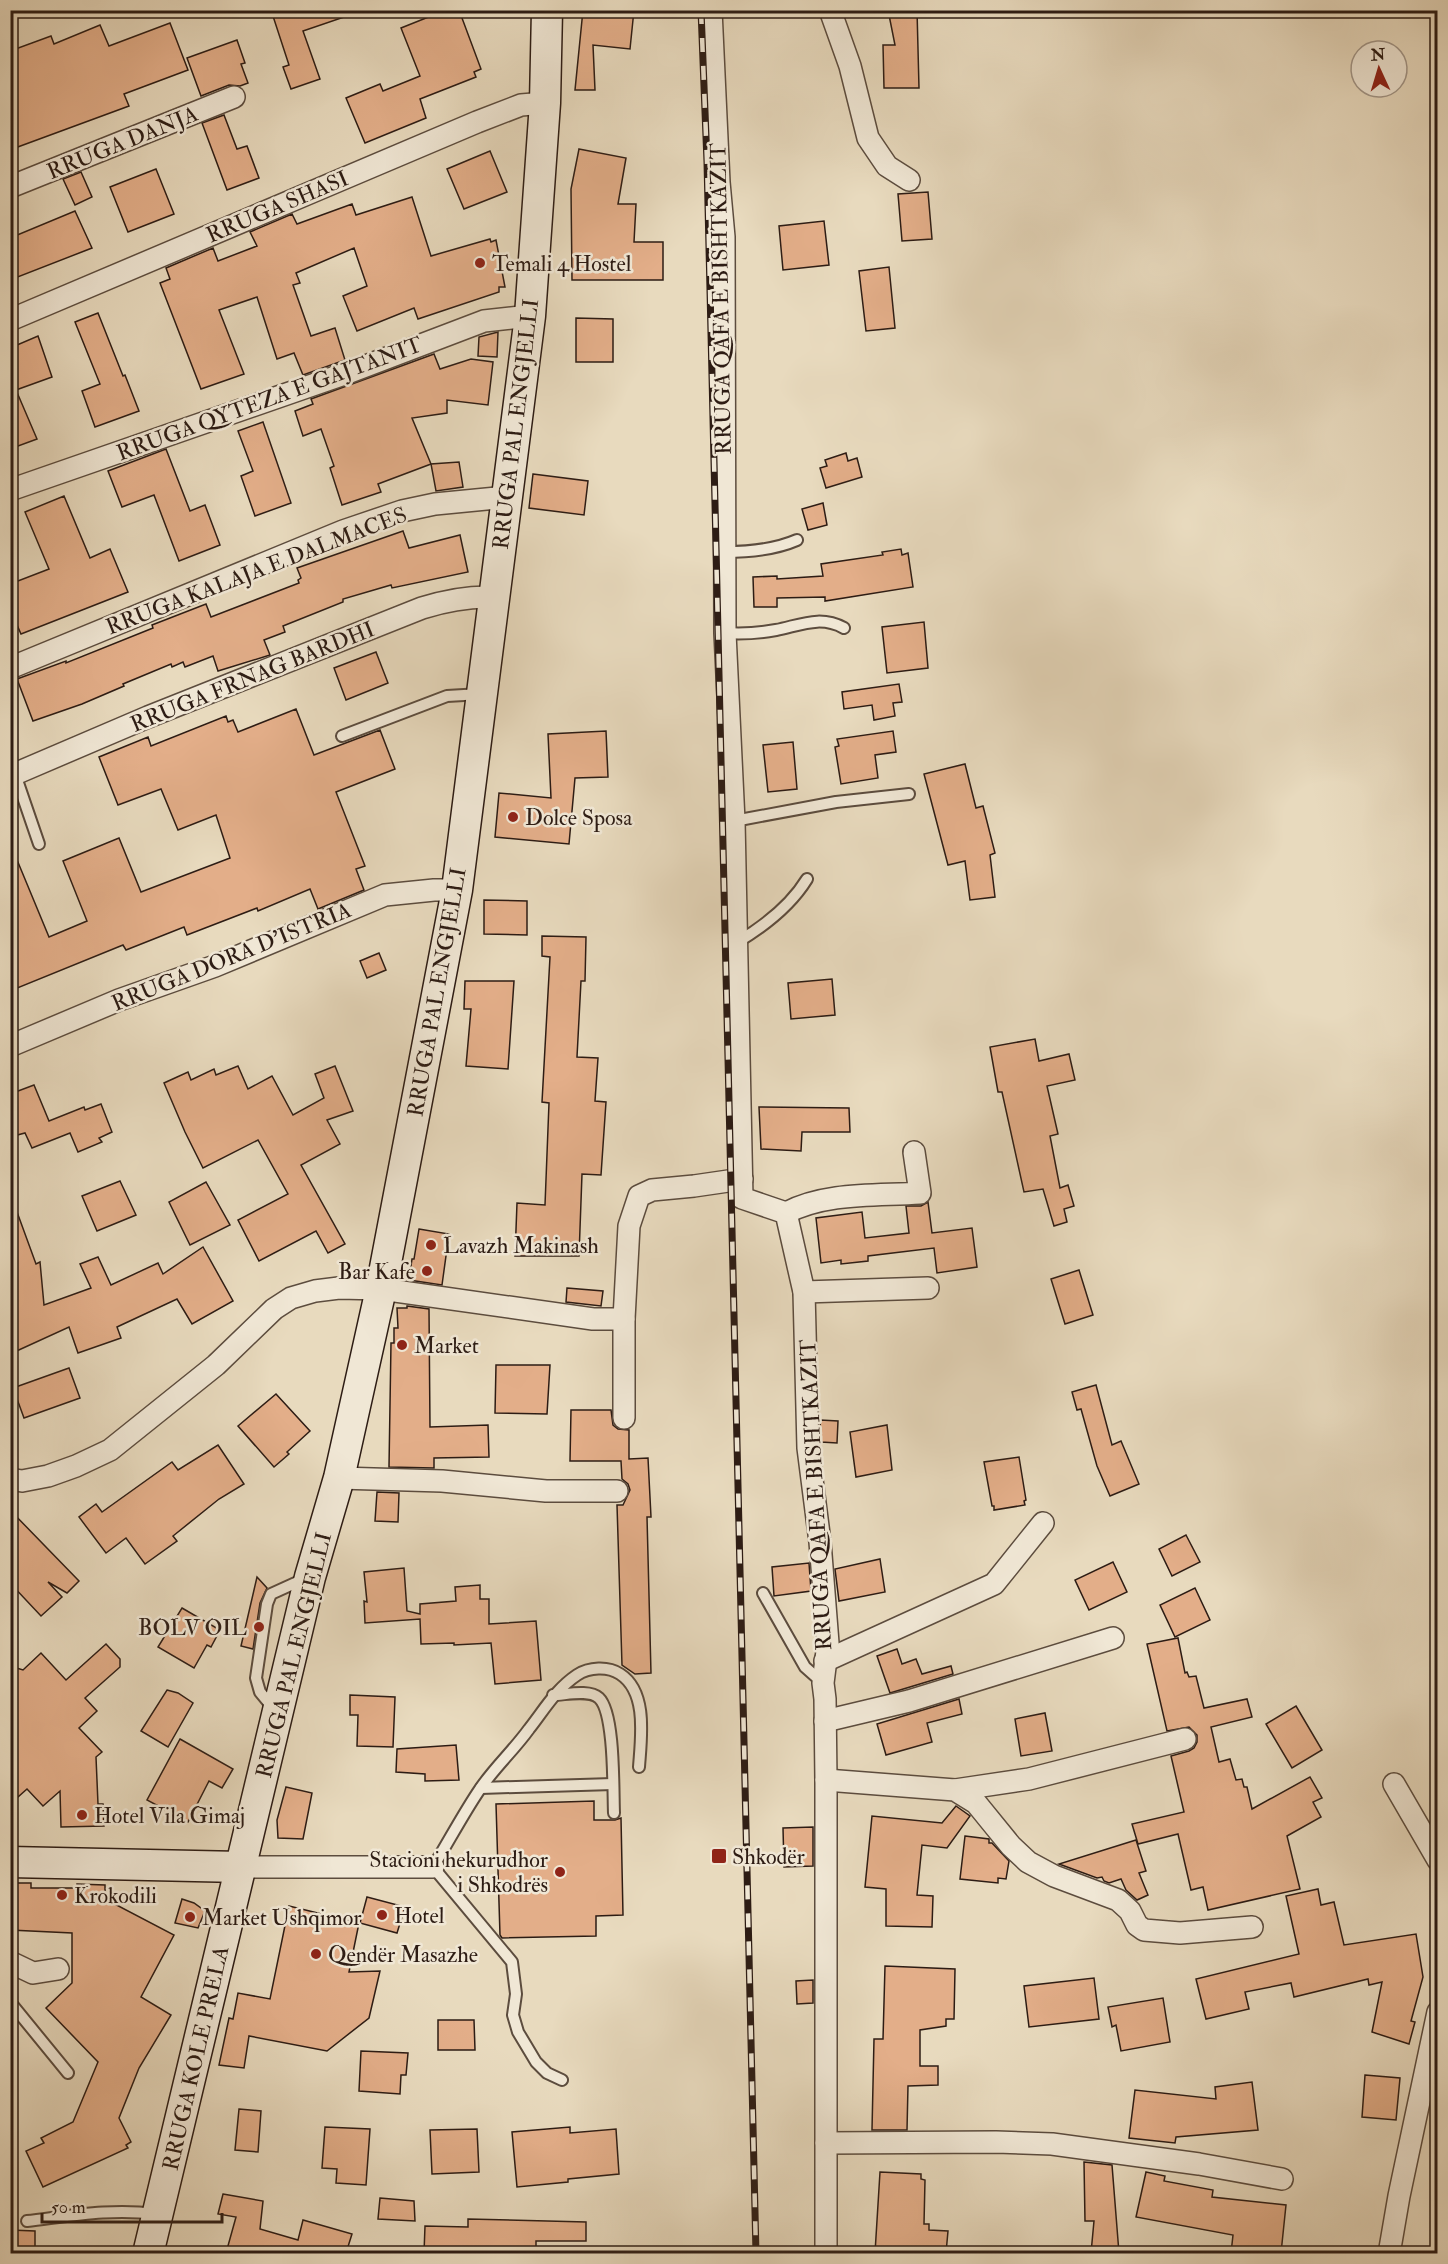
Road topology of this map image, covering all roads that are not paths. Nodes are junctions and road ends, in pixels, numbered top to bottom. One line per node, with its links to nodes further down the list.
1 (547, 10): 5 (main road, RRUGA PAL ENGJELLI)
2 (711, 10): 13 (street, RRUGA QAFA E BISHTKAZIT)
3 (830, 10): 6 (street)
4 (234, 98): 7 (street, RRUGA DANJA)
5 (545, 103): 8 (main road, RRUGA PAL ENGJELLI); 9 (street, RRUGA SHASI)
6 (909, 180)
7 (10, 187)
8 (530, 316): 10 (street, RRUGA QYTEZA E GAJTANIT); 11 (main road, RRUGA PAL ENGJELLI)
9 (10, 320)
10 (10, 490)
11 (507, 497): 14 (main road, RRUGA PAL ENGJELLI); 17 (street, RRUGA KALAJA E DALMACES)
12 (797, 540): 13 (lane)
13 (725, 552): 16 (street, RRUGA QAFA E BISHTKAZIT)
14 (494, 597): 18 (main road, RRUGA PAL ENGJELLI); 20 (street, RRUGA FRNAG BARDHI)
15 (844, 628): 16 (lane)
16 (725, 633): 22 (street, RRUGA QAFA E BISHTKAZIT)
17 (10, 668)
18 (483, 694): 19 (lane); 25 (main road, RRUGA PAL ENGJELLI)
19 (342, 736)
20 (13, 775): 23 (lane, RRUGA FRNAG BARDHI)
21 (909, 794): 22 (lane)
22 (735, 821): 26 (street, RRUGA QAFA E BISHTKAZIT)
23 (39, 844)
24 (807, 879): 26 (lane)
25 (456, 890): 27 (street, RRUGA DORA D'ISTRIA); 32 (main road, RRUGA PAL ENGJELLI)
26 (736, 943): 29 (street, RRUGA QAFA E BISHTKAZIT)
27 (10, 1046)
28 (914, 1152): 30 (street)
29 (742, 1179): 30 (street, RRUGA QAFA E BISHTKAZIT); 34 (street)
30 (786, 1213): 33 (street, RRUGA QAFA E BISHTKAZIT)
31 (928, 1288): 33 (street)
32 (381, 1289): 34 (street); 36 (main road, RRUGA PAL ENGJELLI); 37 (street)
33 (804, 1292): 42 (street, RRUGA QAFA E BISHTKAZIT)
34 (624, 1319): 35 (street)
35 (624, 1418)
36 (339, 1478): 38 (street); 56 (main road, RRUGA PAL ENGJELLI)
37 (10, 1479)
38 (617, 1491)
39 (1043, 1523): 42 (street, RRUGA QAFA E BISHTKAZIT)
40 (763, 1593): 43 (lane, RRUGA QAFA E BISHTKAZIT)
41 (1113, 1638): 45 (street)
42 (825, 1661): 43 (street, RRUGA QAFA E BISHTKAZIT)
43 (822, 1683): 45 (street, RRUGA QAFA E BISHTKAZIT)
44 (553, 1695): 47 (lane); 49 (lane); 51 (lane)
45 (825, 1721): 48 (street, RRUGA QAFA E BISHTKAZIT)
46 (1185, 1738): 52 (street)
47 (639, 1767)
48 (826, 1780): 52 (street); 65 (street, RRUGA QAFA E BISHTKAZIT)
49 (613, 1784): 51 (lane); 53 (lane)
50 (1394, 1784): 54 (street)
51 (481, 1788): 57 (lane)
52 (955, 1790): 58 (street)
53 (614, 1813)
54 (1437, 1860)
55 (10, 1862): 56 (main road)
56 (241, 1867): 57 (street); 67 (main road, RRUGA KOLE PRELA)
57 (433, 1867): 64 (lane)
58 (1252, 1927)
59 (10, 1962): 60 (street)
60 (58, 1969)
61 (10, 2002): 63 (lane)
62 (1437, 2012): 71 (street)
63 (68, 2073)
64 (562, 2080)
65 (826, 2143): 66 (street); 70 (street, RRUGA QAFA E BISHTKAZIT)
66 (1282, 2179)
67 (158, 2214): 68 (lane); 69 (main road, RRUGA KOLE PRELA)
68 (27, 2221)
69 (148, 2253)
70 (826, 2253)
71 (1389, 2253)

